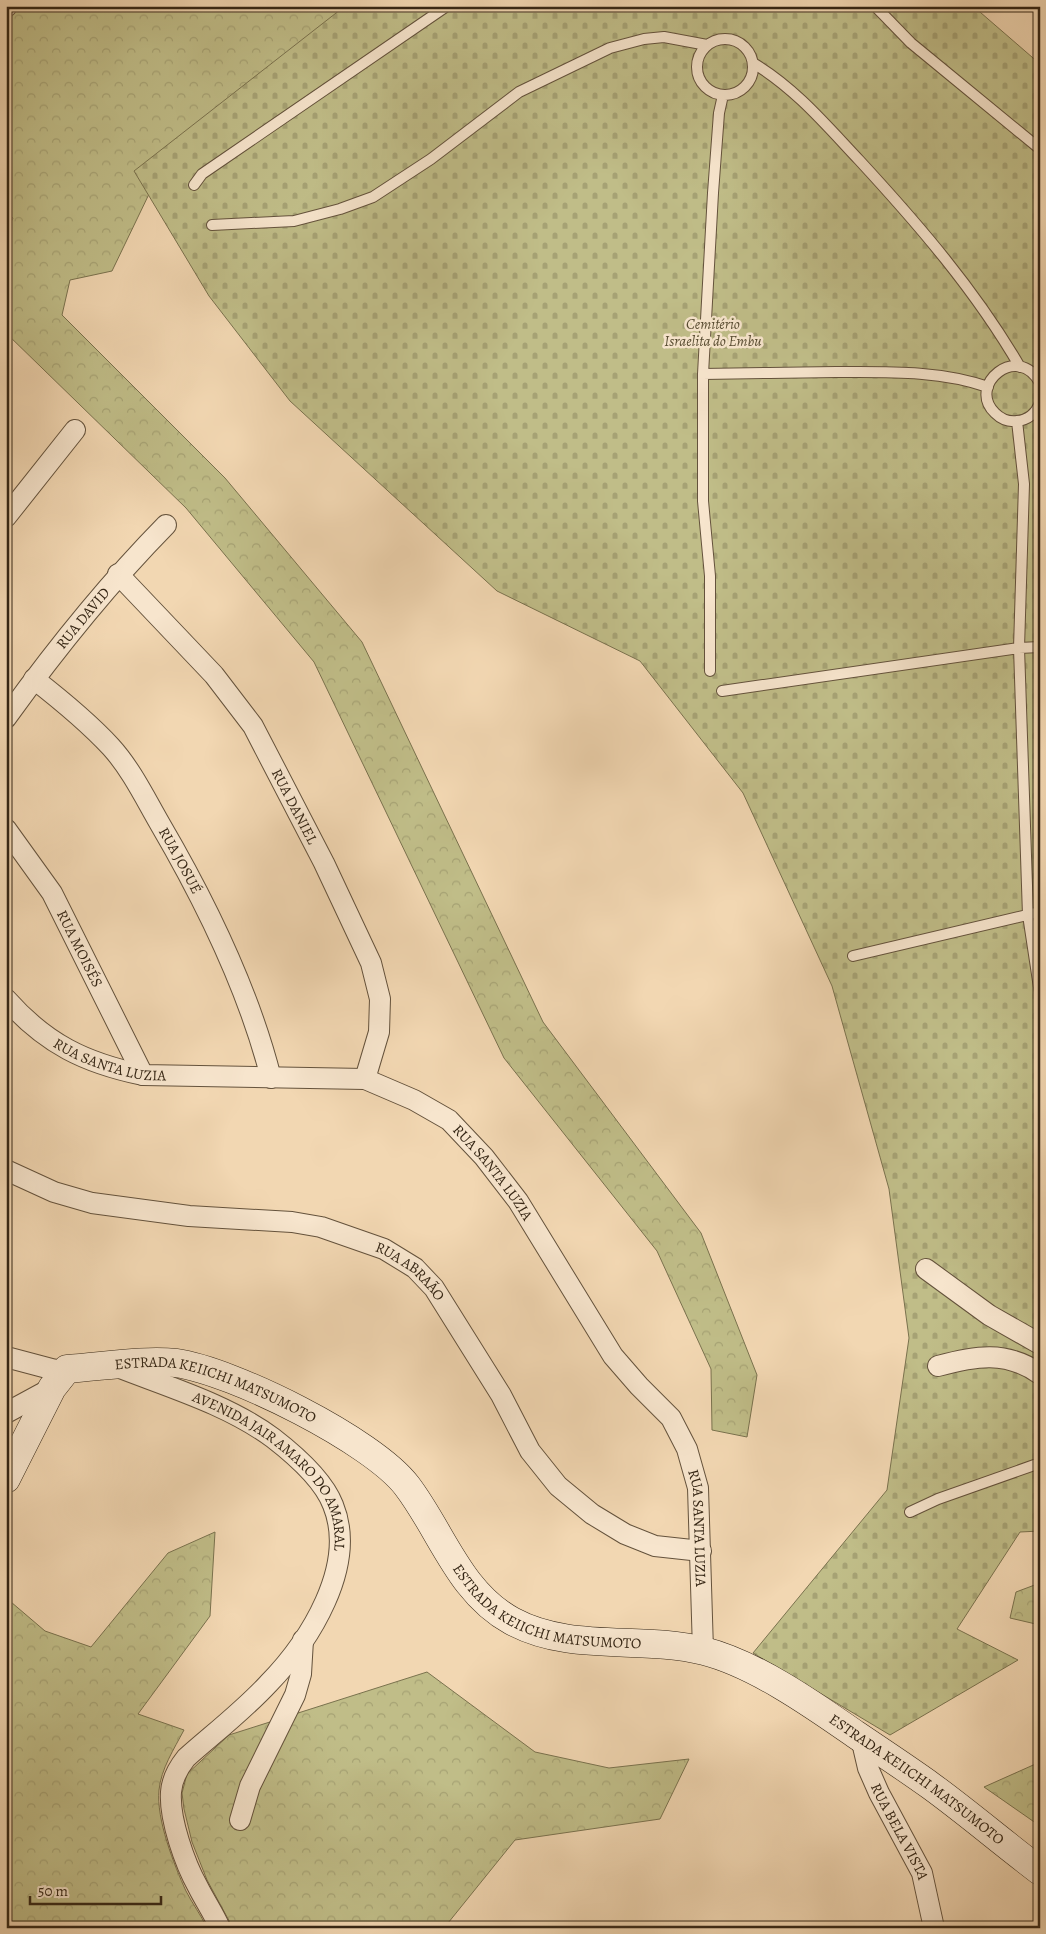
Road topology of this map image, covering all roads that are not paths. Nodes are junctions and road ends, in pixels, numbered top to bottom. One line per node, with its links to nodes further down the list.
1 (447, 6): 7 (lane)
2 (876, 6): 6 (lane)
3 (707, 46): 4 (lane); 5 (lane); 8 (lane)
4 (754, 63): 5 (lane); 9 (lane)
5 (723, 95): 10 (lane)
6 (1040, 149)
7 (194, 184)
8 (212, 225)
9 (1020, 367): 11 (lane); 12 (lane)
10 (703, 374): 12 (lane); 21 (lane)
11 (1040, 384)
12 (988, 387): 14 (lane)
13 (1040, 403): 14 (lane)
14 (1017, 421): 20 (lane)
15 (75, 430): 16 (street)
16 (6, 517)
17 (166, 525): 18 (street, RUA DAVID)
18 (118, 574): 22 (street, RUA DAVID); 33 (street, RUA DANIEL)
19 (1040, 647): 20 (lane)
20 (1019, 648): 23 (lane); 27 (lane)
21 (710, 671)
22 (34, 679): 24 (street, RUA DAVID); 32 (street, RUA JOSUÉ)
23 (722, 691)
24 (6, 718)
25 (6, 829): 31 (street, RUA MOISÉS)
26 (1040, 912): 27 (lane)
27 (1028, 915): 28 (lane); 29 (lane)
28 (853, 956)
29 (1040, 994)
30 (6, 999): 31 (street, RUA SANTA LUZIA)
31 (143, 1075): 32 (street, RUA SANTA LUZIA)
32 (271, 1078): 33 (street, RUA SANTA LUZIA)
33 (365, 1079): 46 (street, RUA SANTA LUZIA)
34 (6, 1170): 46 (street, RUA ABRAÃO)
35 (926, 1269): 36 (street)
36 (1040, 1344)
37 (6, 1357): 41 (street)
38 (111, 1364): 41 (main road, ESTRADA KEIICHI MATSUMOTO); 47 (street, AVENIDA JAIR AMARO DO AMARAL); 48 (main road, ESTRADA KEIICHI MATSUMOTO)
39 (938, 1366): 40 (street)
40 (1040, 1374)
41 (60, 1379): 42 (street); 44 (main road)
42 (6, 1413)
43 (1040, 1463): 45 (lane)
44 (6, 1479)
45 (910, 1512)
46 (701, 1551): 48 (street, RUA SANTA LUZIA)
47 (303, 1640): 50 (street); 52 (street, AVENIDA JAIR AMARO DO AMARAL)
48 (703, 1650): 49 (main road, ESTRADA KEIICHI MATSUMOTO)
49 (861, 1738): 51 (main road, ESTRADA KEIICHI MATSUMOTO); 53 (street, RUA BELA VISTA)
50 (240, 1820)
51 (1040, 1871)
52 (220, 1928)
53 (934, 1928)

